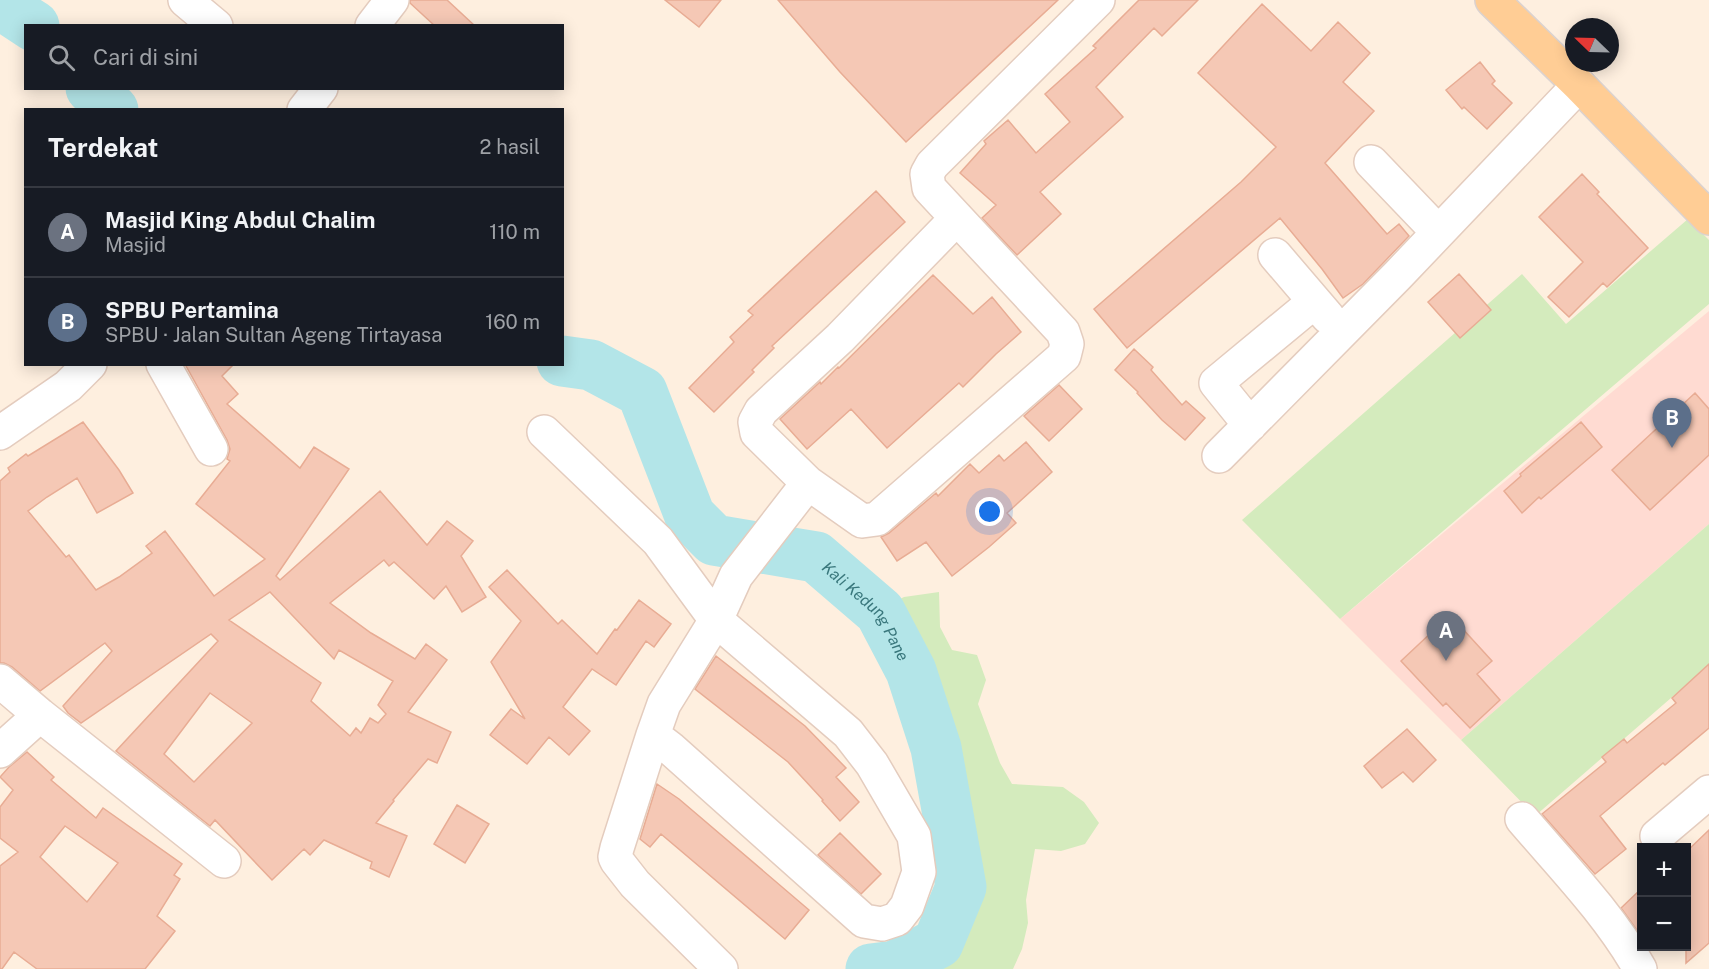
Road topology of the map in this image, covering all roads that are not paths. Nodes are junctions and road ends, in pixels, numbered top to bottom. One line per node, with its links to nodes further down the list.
1 (185, 0): 5 (street)
2 (392, 0): 6 (street)
3 (1098, 0): 9 (street)
4 (1492, 0): 7 (main road)
5 (214, 24)
6 (374, 24)
7 (1579, 85): 10 (main road); 11 (street)
8 (1371, 162): 11 (street)
9 (957, 218): 22 (street); 22 (street)
10 (1709, 218)
11 (1438, 232): 14 (street)
12 (1275, 255): 13 (street)
13 (1314, 302): 14 (street); 17 (street)
14 (1341, 333): 17 (street)
15 (88, 366): 19 (street)
16 (164, 366): 20 (street)
17 (1250, 425): 21 (street)
18 (544, 432): 23 (street)
19 (0, 433)
20 (211, 449)
21 (1219, 456)
22 (801, 491): 23 (street)
23 (716, 620): 26 (street); 26 (street)
24 (0, 681): 25 (street)
25 (40, 715): 27 (street); 31 (street)
26 (653, 735): 32 (street)
27 (0, 751)
28 (1709, 792): 30 (street)
29 (1522, 819): 33 (street)
30 (1657, 836)
31 (224, 861)
32 (721, 969)
33 (1640, 969)

